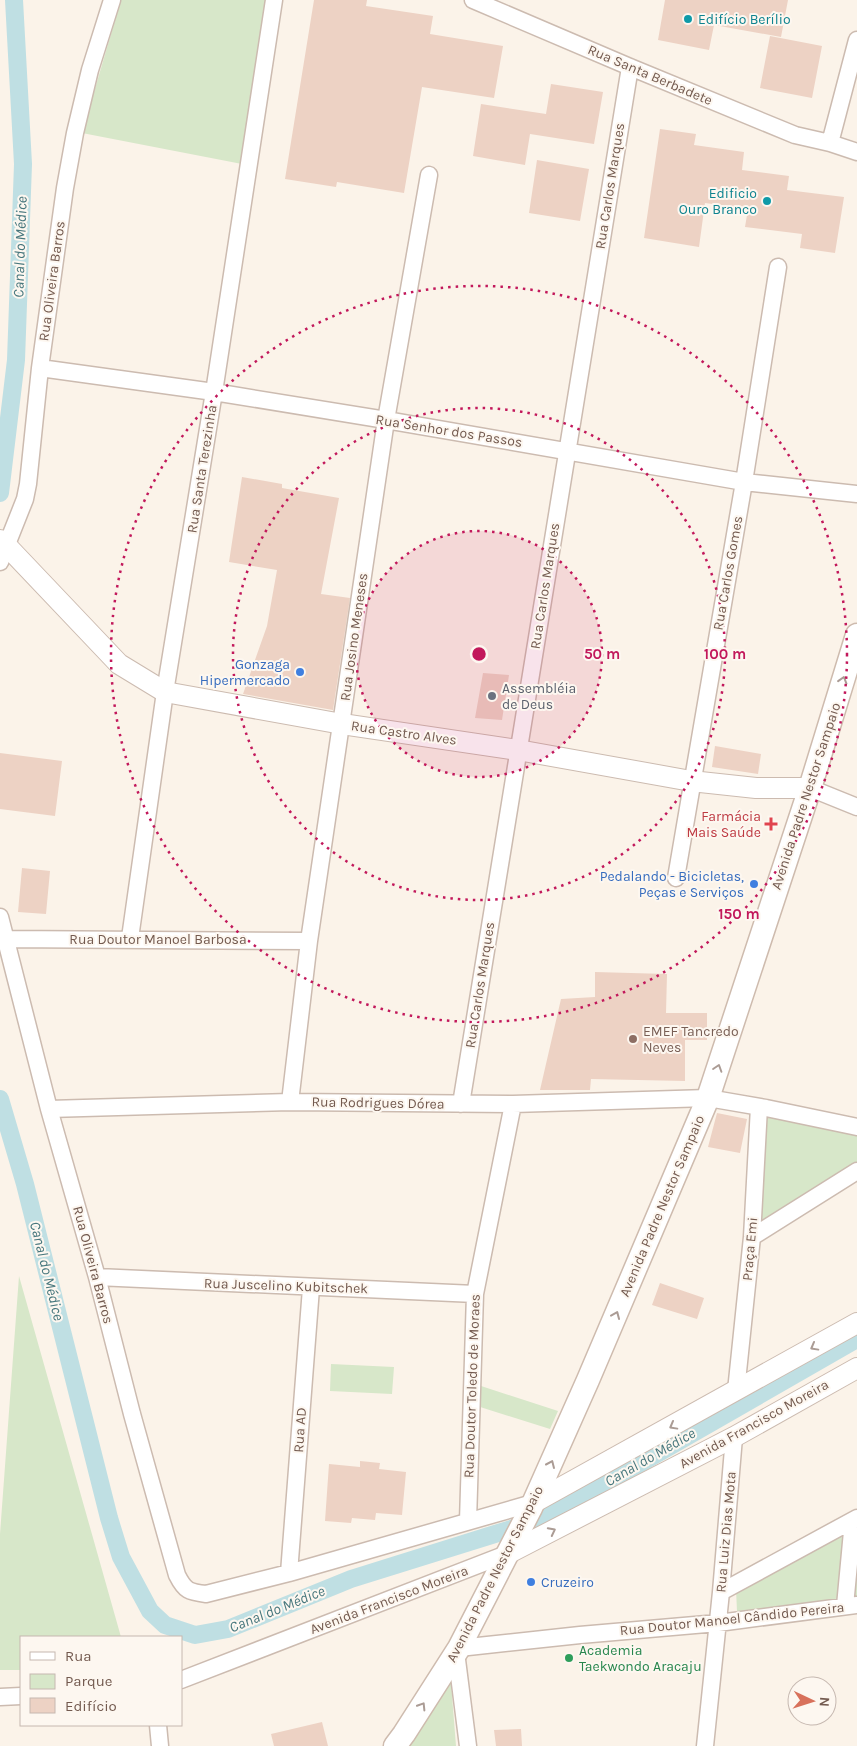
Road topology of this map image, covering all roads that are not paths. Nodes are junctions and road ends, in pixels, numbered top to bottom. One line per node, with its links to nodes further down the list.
1 (112, 0): 10 (street, Rua Oliveira Barros)
2 (274, 0): 11 (street, Rua Santa Terezinha)
3 (473, 0): 5 (street, Rua Santa Berbadete)
4 (857, 40): 6 (street)
5 (630, 67): 6 (street, Rua Santa Berbadete); 13 (street, Rua Carlos Marques)
6 (830, 143): 7 (street, Rua Santa Berbadete)
7 (857, 152)
8 (429, 175): 12 (street, Rua Josino Meneses)
9 (778, 267): 14 (street, Rua Carlos Gomes)
10 (40, 368): 11 (street, Rua Senhor dos Passos); 16 (street, Rua Oliveira Barros)
11 (214, 392): 12 (street, Rua Senhor dos Passos); 18 (street, Rua Santa Terezinha)
12 (386, 420): 13 (street, Rua Senhor dos Passos); 19 (street, Rua Josino Meneses)
13 (567, 450): 14 (street, Rua Senhor dos Passos); 20 (street, Rua Carlos Marques)
14 (744, 482): 15 (street, Rua Senhor dos Passos); 21 (street, Rua Carlos Gomes)
15 (857, 494)
16 (2, 547): 18 (street, Rua Castro Alves)
17 (857, 635): 22 (main road, Avenida Padre Nestor Sampaio, one-way to 17)
18 (165, 692): 19 (street, Rua Castro Alves); 26 (street, Rua Santa Terezinha)
19 (342, 724): 20 (street, Rua Castro Alves); 28 (street, Rua Josino Meneses)
20 (518, 750): 21 (street, Rua Castro Alves); 31 (street, Rua Carlos Marques)
21 (691, 781): 22 (street, Rua Castro Alves); 24 (street, Rua Carlos Gomes)
22 (810, 788): 23 (street, Rua Castro Alves); 29 (main road, Avenida Padre Nestor Sampaio, one-way to 22)
23 (857, 807)
24 (676, 878)
25 (0, 918): 27 (street, Rua Oliveira Barros)
26 (130, 938): 27 (street, Rua Doutor Manoel Barbosa); 28 (street, Rua Doutor Manoel Barbosa)
27 (6, 939): 34 (street, Rua Oliveira Barros)
28 (309, 940): 30 (street, Rua Josino Meneses)
29 (708, 1098): 32 (street, Rua Rodrigues Dórea); 33 (street, Rua Rodrigues Dórea); 45 (main road, Avenida Padre Nestor Sampaio, one-way to 29)
30 (290, 1102): 31 (street, Rua Rodrigues Dórea); 34 (street, Rua Rodrigues Dórea)
31 (461, 1104): 32 (street, Rua Rodrigues Dórea)
32 (513, 1104): 40 (street, Rua Doutor Toledo de Moraes)
33 (759, 1106): 35 (street, Rua Rodrigues Dórea); 37 (street, Praça Emi)
34 (49, 1109): 38 (street, Rua Oliveira Barros)
35 (857, 1127)
36 (857, 1171): 37 (street)
37 (752, 1237): 43 (street, Praça Emi)
38 (97, 1278): 39 (street, Rua Juscelino Kubitschek); 49 (street, Rua Oliveira Barros)
39 (311, 1288): 40 (street, Rua Juscelino Kubitschek); 49 (street, Rua AD)
40 (474, 1294): 47 (street, Rua Doutor Toledo de Moraes)
41 (857, 1323): 43 (street, one-way to 43)
42 (857, 1368): 44 (street, Avenida Francisco Moreira)
43 (736, 1390): 45 (street, one-way to 45)
44 (734, 1437): 48 (street, Avenida Francisco Moreira, one-way to 44); 50 (street, Rua Luiz Dias Mota)
45 (532, 1506): 47 (street); 48 (main road, Avenida Padre Nestor Sampaio)
46 (855, 1520): 50 (street); 51 (street)
47 (468, 1521): 49 (street)
48 (511, 1550): 53 (main road, Avenida Padre Nestor Sampaio); 54 (street, Avenida Francisco Moreira)
49 (289, 1573)
50 (721, 1592): 52 (street, Rua Luiz Dias Mota)
51 (851, 1605): 52 (street, Rua Doutor Manoel Cândido Pereira)
52 (718, 1623): 53 (street, Rua Doutor Manoel Cândido Pereira); 61 (street, Rua Luiz Dias Mota)
53 (458, 1650): 59 (main road, Avenida Padre Nestor Sampaio, one-way to 53); 60 (street)
54 (182, 1680)
55 (20, 1696): 56 (street)
56 (0, 1697)
57 (158, 1726): 58 (street)
58 (160, 1746)
59 (395, 1746)
60 (468, 1746)
61 (705, 1746)

